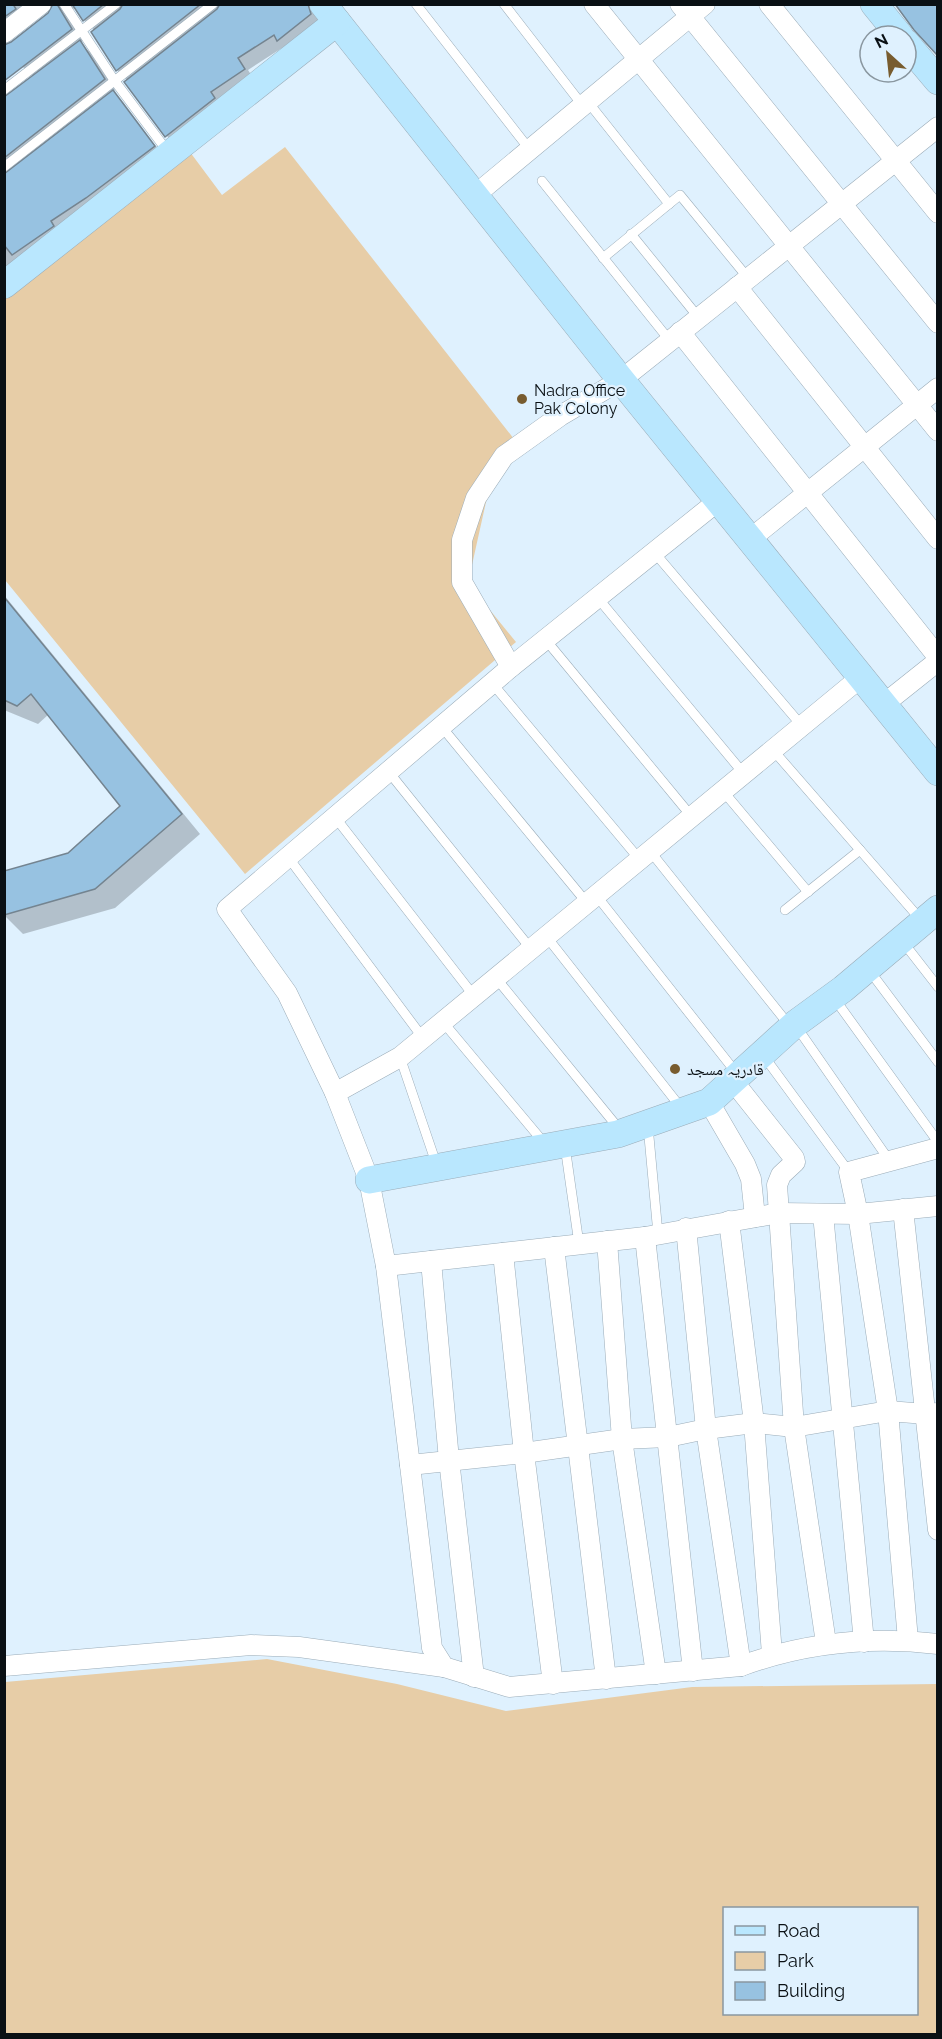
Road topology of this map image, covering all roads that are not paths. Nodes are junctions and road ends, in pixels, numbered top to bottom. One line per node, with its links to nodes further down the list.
1 (41, 4): 14 (street)
2 (64, 4): 13 (lane)
3 (116, 4): 13 (lane)
4 (213, 4): 17 (lane)
5 (416, 4): 22 (lane)
6 (504, 4): 20 (lane)
7 (594, 4): 16 (street)
8 (769, 4): 24 (street)
9 (874, 4): 12 (street)
10 (692, 9): 16 (street); 29 (street)
11 (332, 11): 23 (street); 27 (street)
12 (890, 24)
13 (81, 30): 17 (lane); 19 (lane)
14 (4, 33)
15 (918, 57): 18 (street)
16 (639, 61): 20 (street); 32 (street)
17 (114, 81): 23 (lane); 25 (lane)
18 (938, 81)
19 (4, 90)
20 (586, 104): 22 (street); 28 (lane)
21 (938, 127): 24 (street)
22 (530, 150): 27 (street)
23 (170, 155): 35 (street)
24 (895, 160): 29 (street); 30 (street)
25 (4, 167)
26 (542, 181): 33 (lane)
27 (474, 196): 39 (street)
28 (669, 204): 31 (lane); 34 (lane)
29 (841, 204): 32 (street); 37 (street)
30 (938, 213)
31 (631, 234): 33 (lane); 36 (lane)
32 (789, 245): 34 (street); 41 (street)
33 (603, 258): 38 (lane)
34 (742, 283): 36 (street); 43 (street)
35 (4, 285)
36 (699, 318): 38 (street)
37 (938, 323)
38 (675, 336): 39 (street); 44 (street)
39 (621, 380): 45 (street); 52 (street)
40 (938, 388): 41 (street)
41 (917, 405): 42 (street); 43 (street)
42 (938, 431)
43 (865, 448): 44 (street); 46 (street)
44 (807, 493): 47 (street); 51 (street)
45 (718, 501): 47 (street); 48 (street)
46 (938, 539)
47 (749, 540): 53 (street)
48 (654, 552): 49 (street); 57 (lane)
49 (597, 597): 50 (street); 61 (lane)
50 (545, 639): 52 (street); 64 (lane)
51 (938, 659): 55 (street)
52 (511, 667): 54 (street)
53 (860, 678): 55 (street); 57 (street)
54 (492, 683): 56 (street); 66 (lane)
55 (884, 704): 60 (street)
56 (441, 726): 59 (street); 69 (lane)
57 (801, 726): 58 (street)
58 (773, 750): 61 (street); 65 (lane)
59 (388, 771): 63 (street); 74 (lane)
60 (938, 772)
61 (744, 774): 62 (street)
62 (723, 791): 64 (street); 68 (lane)
63 (335, 817): 67 (street); 78 (lane)
64 (692, 817): 66 (street)
65 (860, 850): 68 (lane); 71 (lane)
66 (644, 855): 69 (street); 81 (lane)
67 (288, 857): 82 (lane); 87 (street)
68 (807, 892): 70 (lane)
69 (591, 899): 72 (street); 86 (lane)
70 (785, 910)
71 (934, 913): 73 (street)
72 (546, 936): 74 (street); 89 (lane)
73 (901, 940): 75 (street); 77 (lane)
74 (531, 949): 76 (street)
75 (867, 968): 79 (street); 85 (lane)
76 (496, 978): 78 (street); 91 (lane)
77 (938, 987)
78 (474, 996): 80 (street)
79 (833, 996): 81 (street); 92 (lane)
80 (443, 1022): 82 (street); 93 (lane)
81 (793, 1026): 83 (street); 95 (lane)
82 (423, 1038): 84 (street)
83 (762, 1053): 86 (street); 97 (lane)
84 (400, 1057): 87 (street); 96 (lane)
85 (938, 1062)
86 (736, 1078): 88 (street); 101 (street)
87 (335, 1093): 98 (street)
88 (709, 1102): 89 (street); 104 (street)
89 (683, 1111): 90 (street)
90 (648, 1124): 91 (street); 107 (lane)
91 (622, 1133): 93 (street)
92 (938, 1142)
93 (556, 1145): 96 (street); 109 (lane)
94 (938, 1148): 95 (street)
95 (889, 1160): 97 (street)
96 (437, 1167): 98 (street)
97 (849, 1172): 103 (street)
98 (369, 1180): 113 (street)
99 (938, 1206): 100 (street)
100 (903, 1209): 103 (street); 115 (street)
101 (779, 1213): 102 (street); 104 (street); 118 (street)
102 (823, 1214): 103 (street); 116 (street)
103 (858, 1214): 114 (street)
104 (755, 1217): 105 (street)
105 (729, 1221): 106 (street); 117 (street)
106 (686, 1228): 107 (street); 119 (street)
107 (652, 1235): 108 (street); 120 (street)
108 (607, 1241): 109 (street); 121 (street)
109 (579, 1244): 110 (street)
110 (554, 1247): 111 (street); 122 (street)
111 (503, 1253): 112 (street); 123 (street)
112 (431, 1261): 113 (street); 124 (street)
113 (386, 1266): 125 (street)
114 (888, 1411): 115 (street); 116 (street); 127 (street)
115 (932, 1414): 126 (street)
116 (843, 1419): 118 (street); 128 (street)
117 (754, 1423): 118 (street); 119 (street); 131 (street)
118 (794, 1427): 129 (street)
119 (706, 1430): 120 (street); 133 (street)
120 (668, 1437): 121 (street); 135 (street)
121 (621, 1439): 122 (street); 136 (street)
122 (578, 1445): 123 (street); 138 (street)
123 (524, 1452): 124 (street); 139 (street)
124 (449, 1461): 125 (street); 137 (street)
125 (410, 1465): 134 (street)
126 (938, 1530)
127 (908, 1640): 128 (street); 130 (street)
128 (864, 1642): 129 (street)
129 (826, 1643): 131 (street)
130 (938, 1644)
131 (772, 1654): 133 (street)
132 (4, 1665): 134 (street)
133 (741, 1666): 135 (street)
134 (444, 1667): 137 (street)
135 (693, 1671): 136 (street)
136 (656, 1674): 138 (street)
137 (474, 1677): 139 (street)
138 (606, 1679): 139 (street)
139 (554, 1684)

